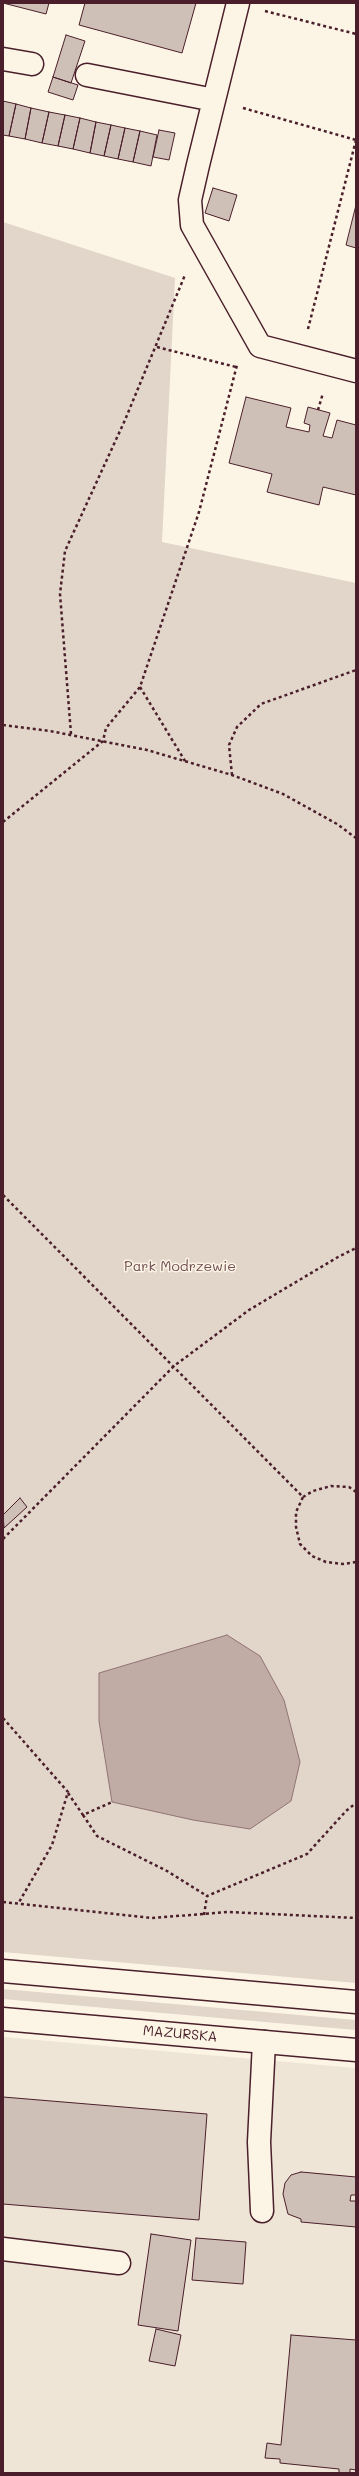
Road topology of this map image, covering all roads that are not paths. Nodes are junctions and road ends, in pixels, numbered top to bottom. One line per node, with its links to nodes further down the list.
1 (238, 4): 5 (main road)
2 (3, 59): 3 (main road)
3 (32, 64)
4 (87, 75): 5 (main road)
5 (214, 100): 6 (main road)
6 (356, 371)
7 (3, 1971): 8 (main road)
8 (356, 2002)
9 (3, 2018): 10 (main road, MAZURSKA)
10 (264, 2042): 11 (main road, MAZURSKA); 12 (main road)
11 (356, 2050)
12 (262, 2211)
13 (3, 2249): 14 (main road)
14 (119, 2263)

